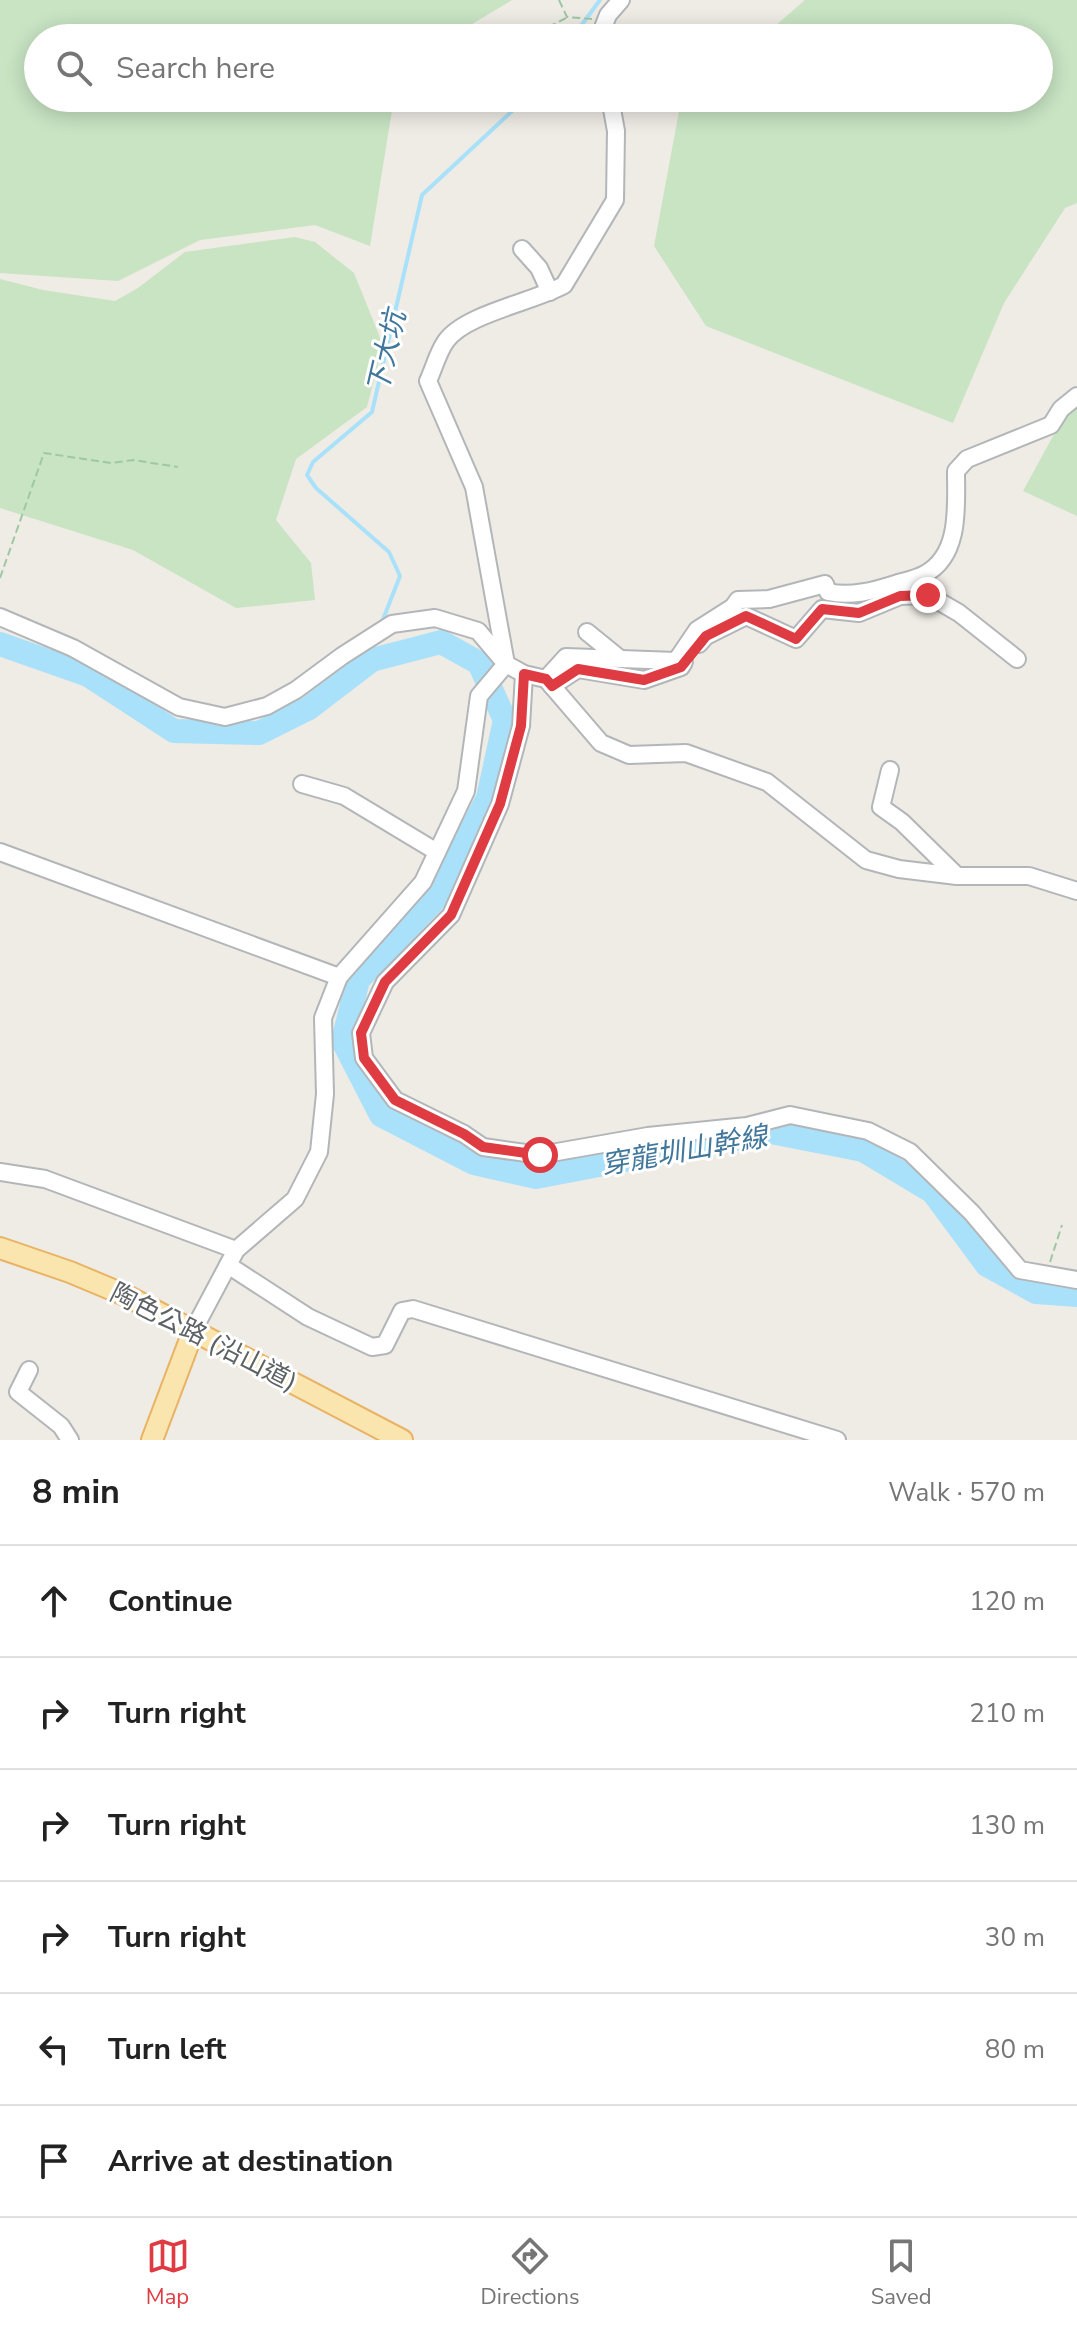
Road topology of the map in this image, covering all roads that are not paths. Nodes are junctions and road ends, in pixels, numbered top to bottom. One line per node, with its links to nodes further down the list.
1 (621, 0): 2 (street)
2 (604, 24)
3 (613, 112): 5 (street)
4 (522, 249): 5 (street)
5 (550, 292): 11 (street)
6 (1077, 396): 9 (street)
7 (0, 617): 11 (street)
8 (587, 632): 9 (street)
9 (620, 659): 13 (street)
10 (1017, 659): 13 (street)
11 (506, 664): 12 (street); 17 (street)
12 (524, 674): 13 (street); 24 (street)
13 (549, 682): 18 (street)
14 (890, 770): 18 (street)
15 (302, 784): 17 (street)
16 (0, 852): 20 (street)
17 (437, 852): 20 (street)
18 (957, 876): 19 (street)
19 (1077, 891)
20 (339, 977): 23 (street)
21 (0, 1172): 23 (street)
22 (0, 1248): 25 (main road, 陶色公路 (沿山道))
23 (232, 1258): 25 (street); 30 (street)
24 (1077, 1280)
25 (194, 1329): 28 (main road); 29 (main road, 陶色公路 (沿山道))
26 (29, 1370): 27 (street)
27 (70, 1440)
28 (152, 1440)
29 (402, 1440)
30 (837, 1440)

